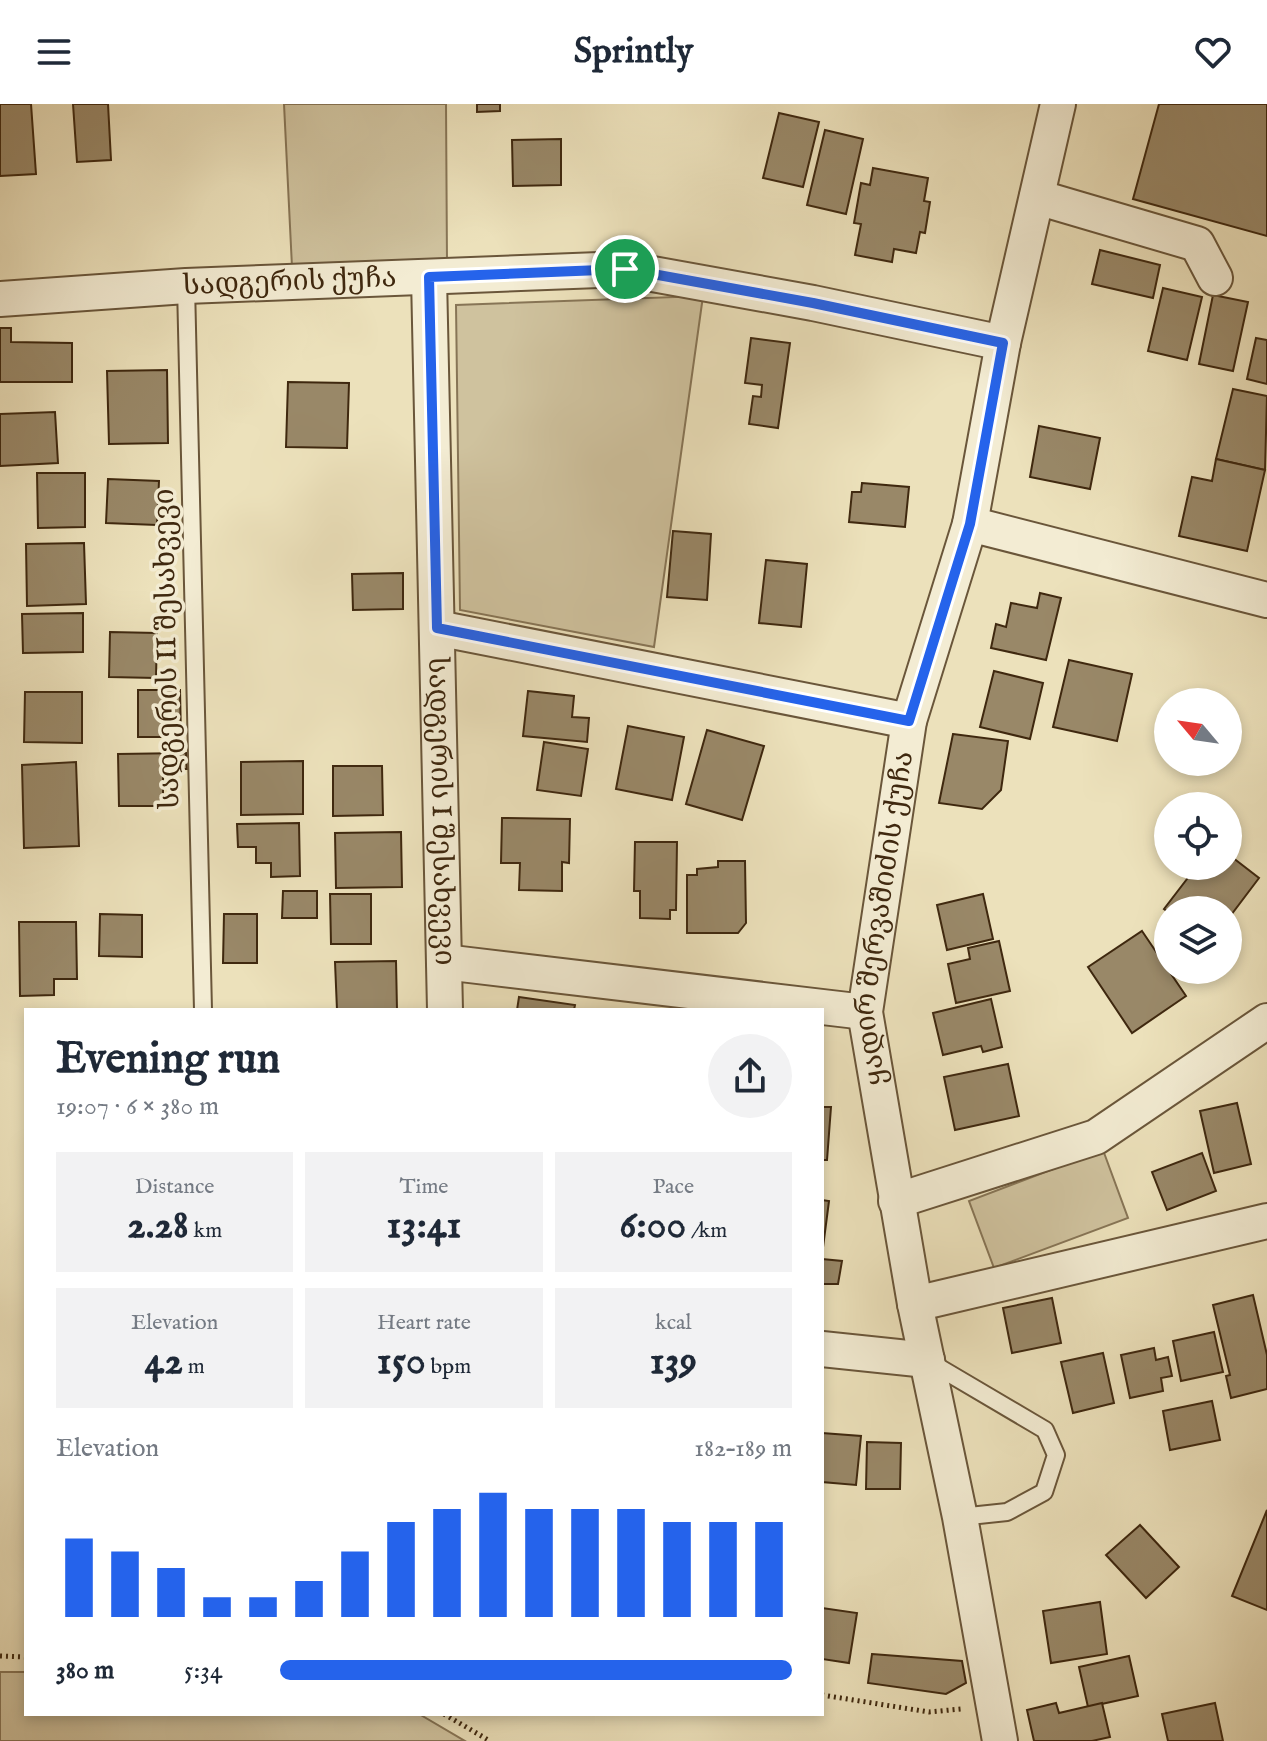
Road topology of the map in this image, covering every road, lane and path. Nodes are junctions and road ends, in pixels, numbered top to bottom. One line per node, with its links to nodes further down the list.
1 (1058, 104): 2 (street, ყადირ შერვაშიძის ქუჩა)
2 (1037, 197): 4 (street); 7 (street, ყადირ შერვაშიძის ქუჩა)
3 (429, 277): 5 (street, სადგერის ქუჩა); 7 (street, სადგერის ქუჩა); 10 (street, სადგერის I შესახვევი)
4 (1215, 278)
5 (186, 286): 6 (street, სადგერის ქუჩა); 13 (lane, სადგერის II შესახვევი)
6 (0, 299)
7 (1003, 343): 8 (street, ყადირ შერვაშიძის ქუჩა)
8 (970, 524): 9 (street); 11 (street, ყადირ შერვაშიძის ქუჩა)
9 (1267, 600)
10 (437, 628): 11 (street); 12 (street, სადგერის I შესახვევი)
11 (909, 721): 15 (street, ყადირ შერვაშიძის ქუჩა)
12 (444, 962): 14 (street, სადგერის I შესახვევი); 15 (street)
13 (203, 1008)
14 (445, 1008)
15 (865, 1012): 17 (street, ყადირ შერვაშიძის ქუჩა)
16 (1267, 1021): 17 (street)
17 (896, 1201): 19 (street, ყადირ შერვაშიძის ქუჩა)
18 (1267, 1221): 19 (street)
19 (915, 1304): 21 (street, ყადირ შერვაშიძის ქუჩა)
20 (824, 1349): 21 (street)
21 (927, 1360): 22 (street, ყადირ შერვაშიძის ქუჩა); 22 (lane)
22 (960, 1517): 26 (street, ყადირ შერვაშიძის ქუჩა)
23 (0, 1656): 24 (path)
24 (24, 1657)
25 (824, 1695): 26 (path)
26 (994, 1707): 29 (street, ყადირ შერვაშიძის ქუჩა)
27 (447, 1716): 28 (path)
28 (490, 1741)
29 (1000, 1741)

